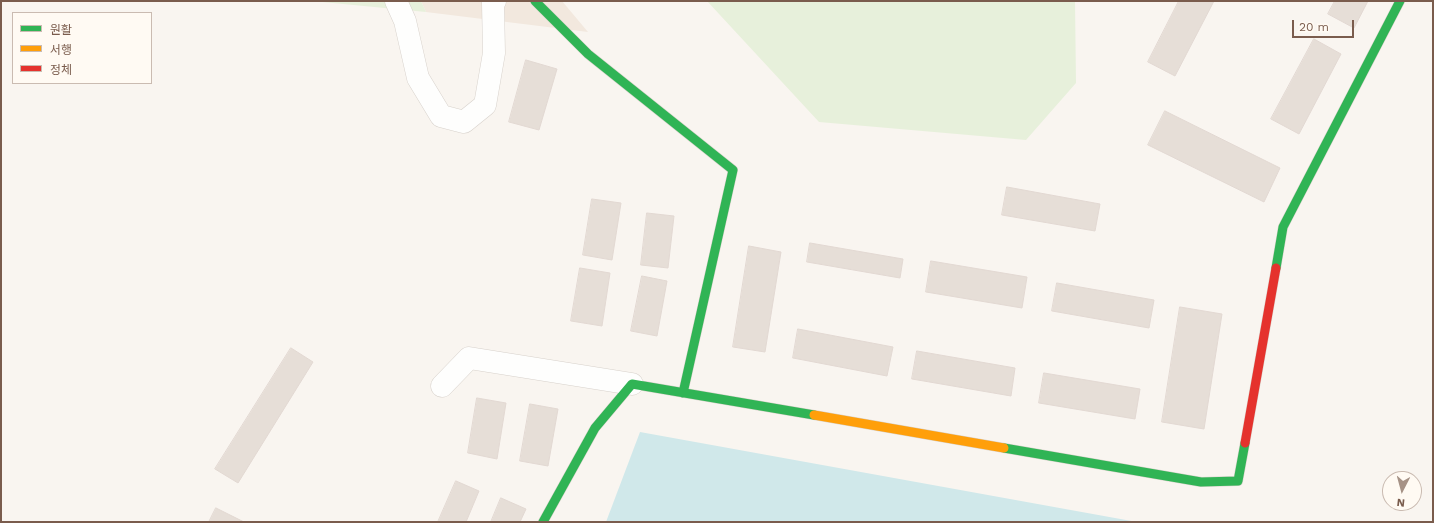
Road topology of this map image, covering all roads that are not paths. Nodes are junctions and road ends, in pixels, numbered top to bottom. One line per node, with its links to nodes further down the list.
1 (396, 1): 2 (street)
2 (495, 1)
3 (535, 1): 7 (street)
4 (1400, 1): 7 (street)
5 (632, 384): 6 (street); 7 (street); 8 (street)
6 (442, 386)
7 (683, 393)
8 (543, 522)

